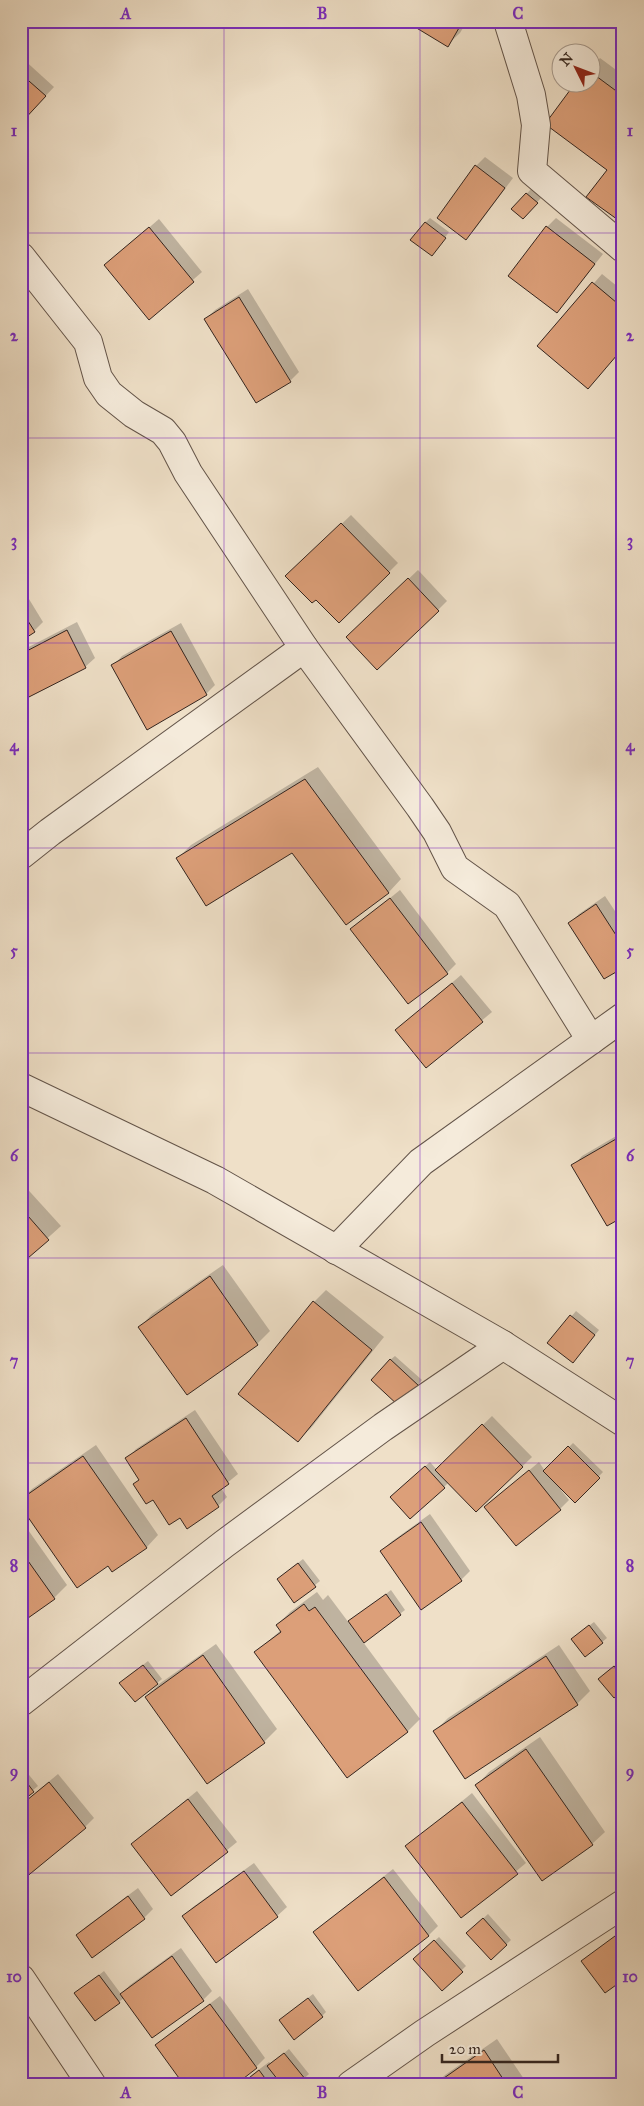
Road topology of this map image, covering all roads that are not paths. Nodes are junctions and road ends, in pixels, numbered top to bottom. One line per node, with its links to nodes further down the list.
1 (508, 21): 2 (street)
2 (623, 248)
3 (21, 256): 4 (street)
4 (304, 648): 5 (street); 7 (street)
5 (21, 855)
6 (623, 1017): 7 (street)
7 (591, 1040): 9 (street)
8 (21, 1087): 9 (street)
9 (336, 1250): 10 (street)
10 (503, 1345): 11 (street); 12 (street)
11 (623, 1422)
12 (21, 1702)
13 (623, 1904): 16 (street)
14 (21, 1979): 15 (street)
15 (92, 2085)
16 (351, 2085)

